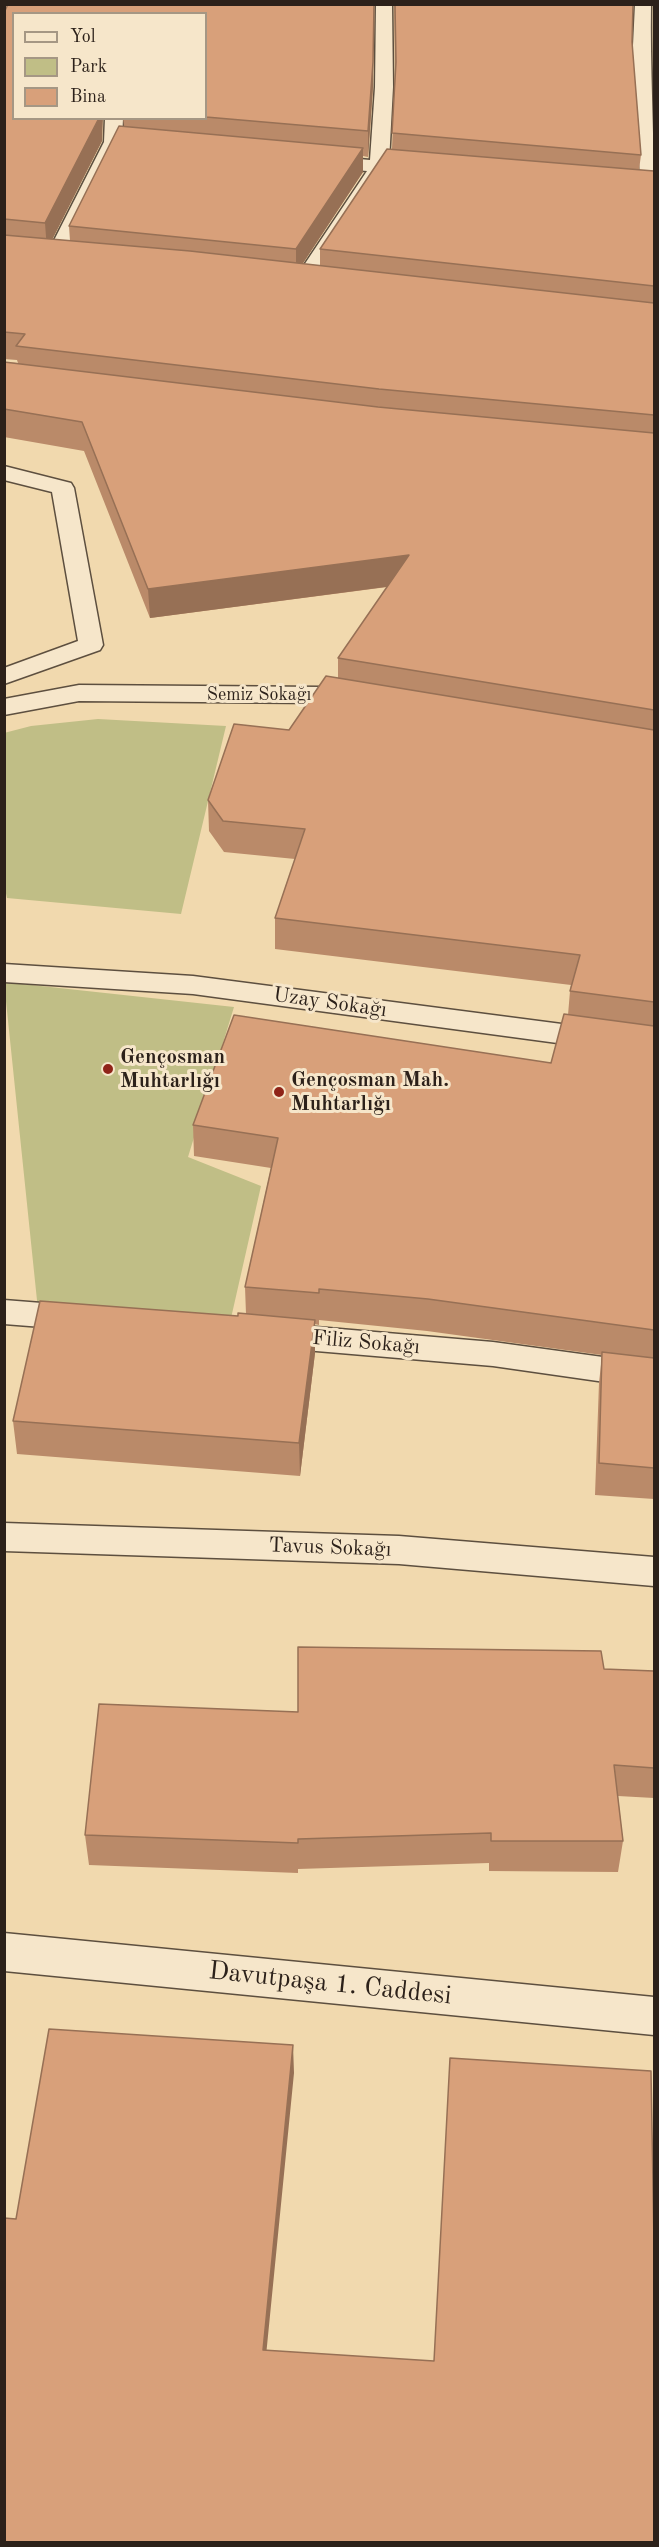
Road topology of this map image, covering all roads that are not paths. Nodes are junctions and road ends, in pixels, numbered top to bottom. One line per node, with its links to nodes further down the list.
1 (384, 4): 7 (street)
2 (643, 4): 10 (street)
3 (114, 120): 4 (street)
4 (113, 142): 5 (street); 11 (street)
5 (136, 144)
6 (298, 159): 7 (street)
7 (379, 167): 8 (street); 13 (street)
8 (434, 171)
9 (628, 188): 10 (street)
10 (653, 190)
11 (78, 260)
12 (280, 280): 13 (street)
13 (302, 283): 14 (street)
14 (325, 285)
15 (4, 473): 16 (street)
16 (4, 677)
17 (378, 705): 18 (street, Semiz Sokağı)
18 (4, 707)
19 (4, 973): 20 (street, Uzay Sokağı)
20 (654, 1046)
21 (4, 1312): 22 (street)
22 (112, 1321)
23 (243, 1332): 24 (street, Filiz Sokağı)
24 (654, 1377)
25 (4, 1537): 26 (street, Tavus Sokağı)
26 (654, 1572)
27 (4, 1952): 28 (street, Davutpaşa 1. Caddesi)
28 (654, 2016)

